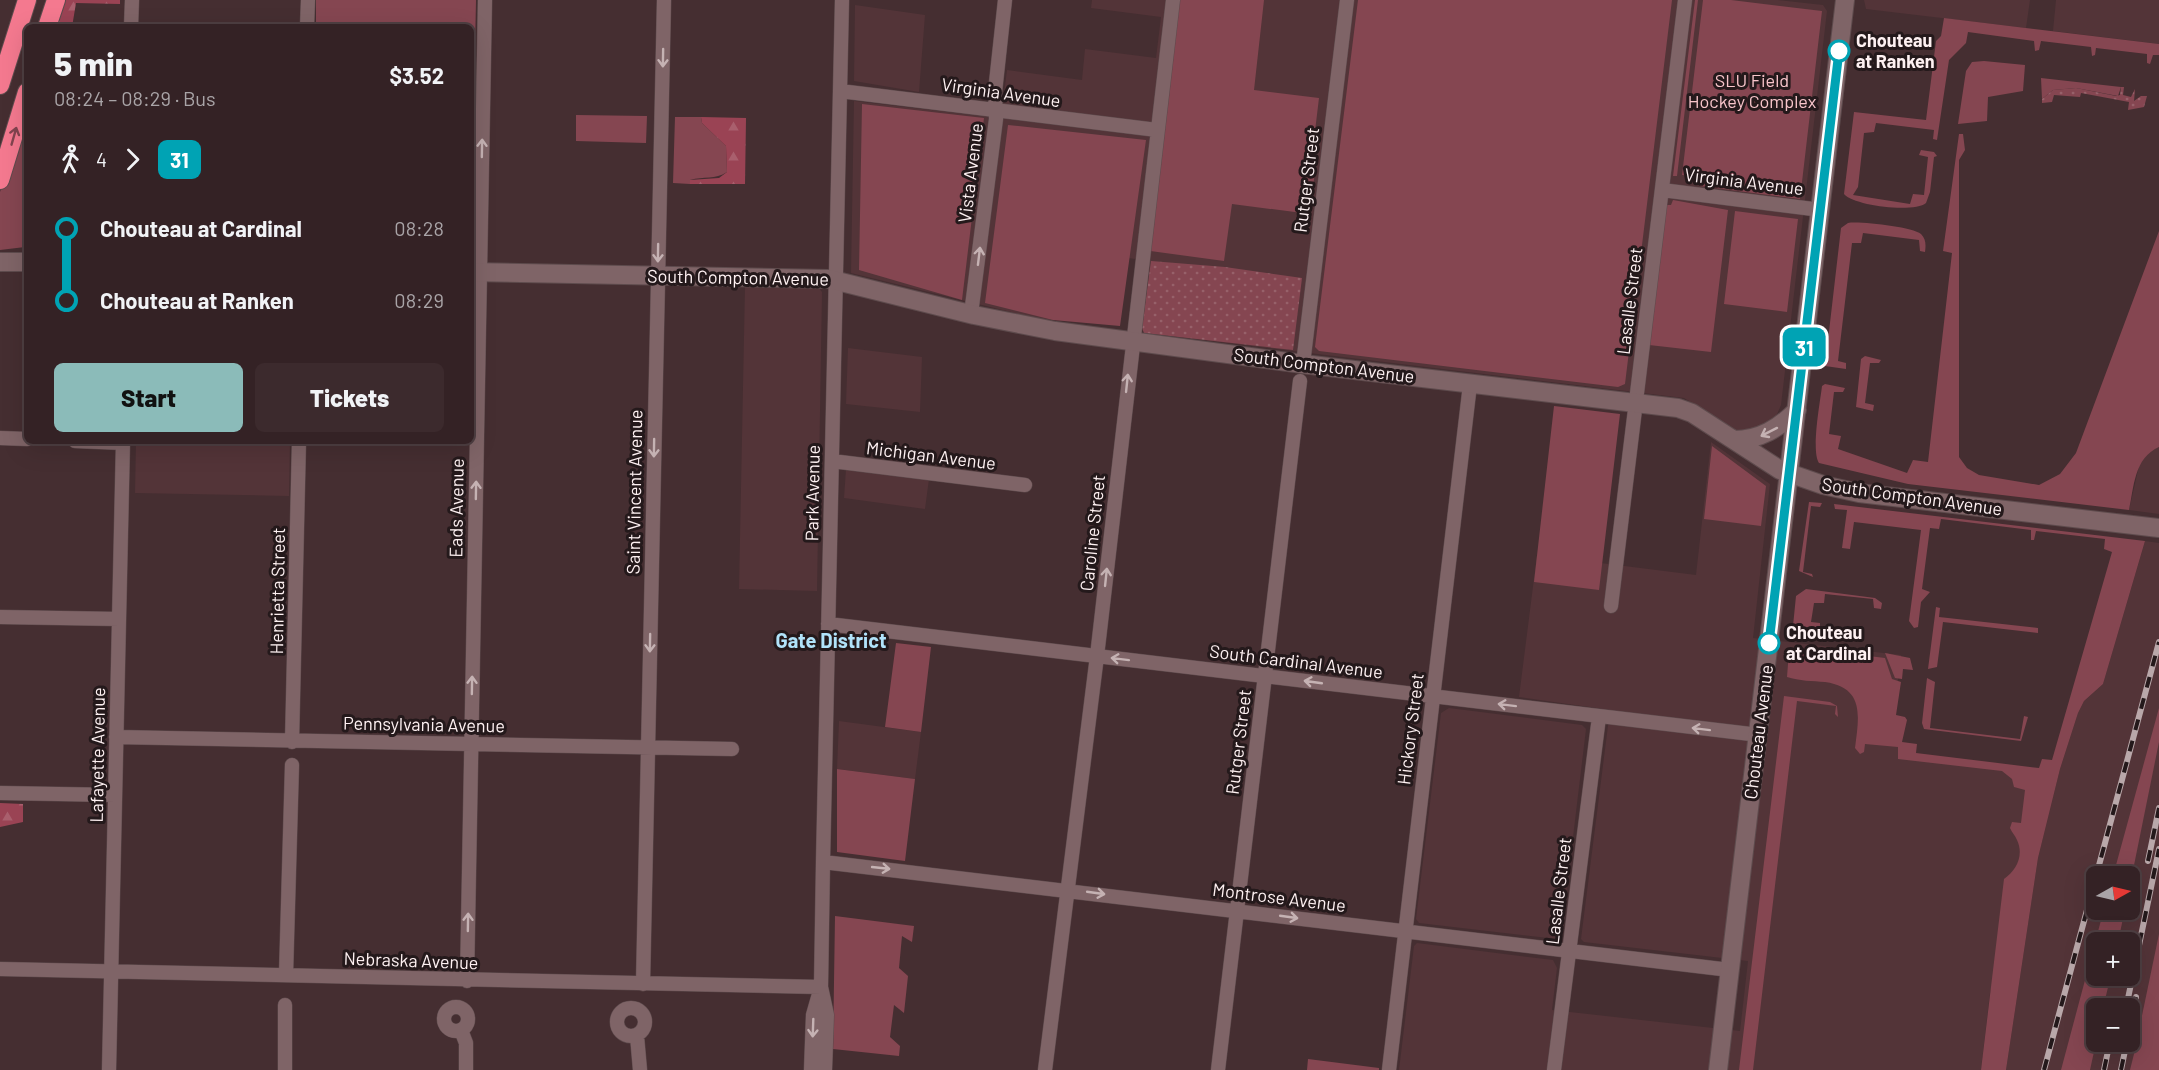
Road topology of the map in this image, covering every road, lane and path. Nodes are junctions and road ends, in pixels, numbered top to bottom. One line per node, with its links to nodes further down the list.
1 (27, 0): 16 (highway)
2 (56, 0): 13 (highway)
3 (132, 0): 14 (street)
4 (308, 0): 15 (street)
5 (485, 0): 26 (street, Eads Avenue, one-way to 5)
6 (664, 0): 27 (street, Saint Vincent Avenue, one-way to 27)
7 (842, 0): 17 (street, Park Avenue)
8 (1005, 0): 19 (street, Vista Avenue)
9 (1173, 0): 20 (street, Caroline Street)
10 (1347, 0): 31 (street, Rutger Street)
11 (1685, 0): 22 (street, Lasalle Street)
12 (1845, 0): 23 (main road, Chouteau Avenue)
13 (48, 24)
14 (131, 24)
15 (307, 24)
16 (0, 85)
17 (840, 91): 19 (street, Virginia Avenue); 28 (street, Park Avenue)
18 (24, 102): 21 (highway, one-way to 18)
19 (995, 110): 20 (street, Virginia Avenue); 29 (street, Vista Avenue, one-way to 19)
20 (1157, 130): 30 (street, Caroline Street)
21 (0, 180)
22 (1662, 190): 23 (street, Virginia Avenue); 34 (street, Lasalle Street)
23 (1821, 210): 35 (main road, Chouteau Avenue)
24 (0, 262): 25 (main road)
25 (24, 262)
26 (475, 272): 27 (main road, South Compton Avenue); 32 (street, Eads Avenue, one-way to 26)
27 (658, 276): 28 (main road, South Compton Avenue); 58 (street, Saint Vincent Avenue, one-way to 58)
28 (836, 280): 29 (main road, South Compton Avenue); 42 (street, Park Avenue)
29 (972, 314): 30 (main road, South Compton Avenue)
30 (1132, 342): 31 (main road, South Compton Avenue); 50 (street, Caroline Street, one-way to 30)
31 (1301, 373): 34 (main road, South Compton Avenue); 51 (street, Rutger Street)
32 (474, 390)
33 (1469, 393): 52 (street, Hickory Street)
34 (1636, 402): 38 (main road, South Compton Avenue); 46 (street, Lasalle Street)
35 (1797, 410): 38 (main road, one-way to 38); 43 (main road, Chouteau Avenue)
36 (0, 438): 37 (street)
37 (24, 439)
38 (1734, 440): 43 (main road, South Compton Avenue)
39 (123, 444): 48 (street, Lafayette Avenue)
40 (299, 444): 56 (street, Henrietta Street)
41 (474, 444): 57 (street, Eads Avenue, one-way to 41)
42 (832, 461): 44 (street, Michigan Avenue); 49 (street, Park Avenue)
43 (1789, 474): 45 (main road, South Compton Avenue); 54 (main road, Chouteau Avenue)
44 (1025, 485)
45 (2159, 528)
46 (1611, 606)
47 (0, 617): 48 (street)
48 (119, 619): 55 (street, Lafayette Avenue)
49 (828, 624): 50 (street, South Cardinal Avenue); 63 (street, Park Avenue)
50 (1097, 656): 51 (street, South Cardinal Avenue, one-way to 50); 64 (street, Caroline Street)
51 (1265, 675): 52 (street, South Cardinal Avenue, one-way to 51); 65 (street, Rutger Street)
52 (1433, 696): 53 (street, South Cardinal Avenue, one-way to 52); 66 (street, Hickory Street)
53 (1599, 717): 54 (street, South Cardinal Avenue, one-way to 53); 67 (street, Lasalle Street)
54 (1759, 735): 69 (main road, Chouteau Avenue)
55 (116, 737): 56 (street, Pennsylvania Avenue); 62 (street, Lafayette Avenue)
56 (292, 742): 57 (street, Pennsylvania Avenue)
57 (471, 744): 58 (street, Pennsylvania Avenue); 72 (street, Eads Avenue, one-way to 57)
58 (648, 747): 59 (street, Pennsylvania Avenue); 73 (street, Saint Vincent Avenue)
59 (732, 749)
60 (292, 765): 71 (street)
61 (0, 793): 62 (street)
62 (115, 795): 70 (street, Lafayette Avenue)
63 (823, 862): 64 (street, Montrose Avenue, one-way to 64); 74 (street, Park Avenue)
64 (1068, 889): 65 (street, Montrose Avenue, one-way to 65); 84 (street, Caroline Street)
65 (1238, 910): 66 (street, Montrose Avenue, one-way to 66); 85 (street, Rutger Street)
66 (1405, 932): 67 (street, Montrose Avenue); 86 (street, Hickory Street)
67 (1569, 951): 69 (street, Montrose Avenue); 87 (street, Lasalle Street)
68 (0, 969): 70 (street, Nebraska Avenue)
69 (1730, 970): 88 (main road, Chouteau Avenue)
70 (111, 972): 71 (street, Nebraska Avenue); 78 (street, Lafayette Avenue)
71 (286, 975): 72 (street, Nebraska Avenue)
72 (467, 981): 73 (street, Nebraska Avenue)
73 (643, 984): 74 (street, Nebraska Avenue)
74 (821, 987): 82 (street, Park Avenue, one-way to 82); 83 (street, Park Avenue)
75 (285, 1005): 79 (street)
76 (461, 1030): 80 (street)
77 (637, 1036): 81 (street)
78 (109, 1070)
79 (285, 1070)
80 (466, 1070)
81 (640, 1070)
82 (811, 1070)
83 (825, 1070)
84 (1045, 1070)
85 (1218, 1070)
86 (1389, 1070)
87 (1554, 1070)
88 (1718, 1070)

